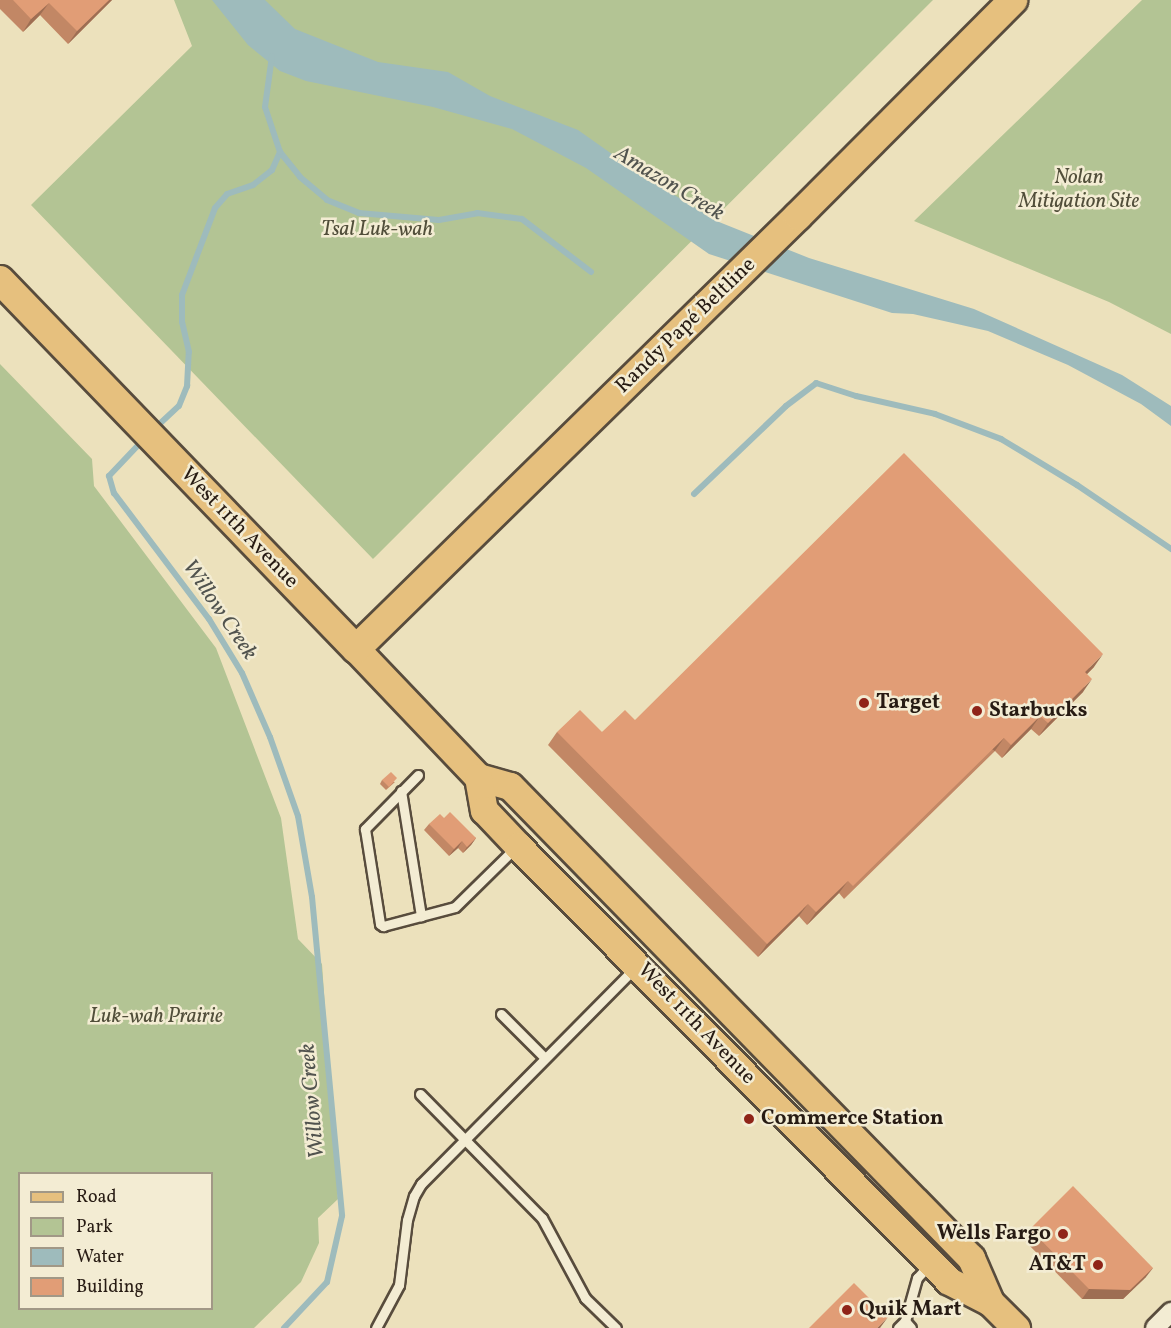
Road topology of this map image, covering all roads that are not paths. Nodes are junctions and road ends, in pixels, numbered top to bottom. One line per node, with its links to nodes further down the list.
1 (1013, 0): 3 (highway, Randy Papé Beltline)
2 (0, 280): 3 (highway, West 11th Avenue)
3 (356, 649): 5 (main road, West 11th Avenue)
4 (418, 775): 6 (lane)
5 (478, 777): 7 (main road, West 11th Avenue); 12 (main road, West 11th Avenue)
6 (401, 791): 8 (lane); 8 (lane)
7 (518, 846): 8 (lane); 9 (main road, West 11th Avenue)
8 (421, 916)
9 (639, 965): 10 (main road, West 11th Avenue); 13 (lane)
10 (657, 984): 12 (main road); 16 (main road, West 11th Avenue)
11 (501, 1014): 13 (lane)
12 (743, 1026): 17 (main road, West 11th Avenue)
13 (545, 1058): 15 (lane)
14 (420, 1094): 15 (lane)
15 (464, 1139): 20 (lane); 21 (lane)
16 (931, 1263): 17 (main road, West 11th Avenue); 19 (lane)
17 (990, 1302): 22 (main road, West 11th Avenue)
18 (1171, 1312): 23 (street)
19 (905, 1326)
20 (376, 1328)
21 (616, 1328)
22 (1016, 1328)
23 (1155, 1328)

